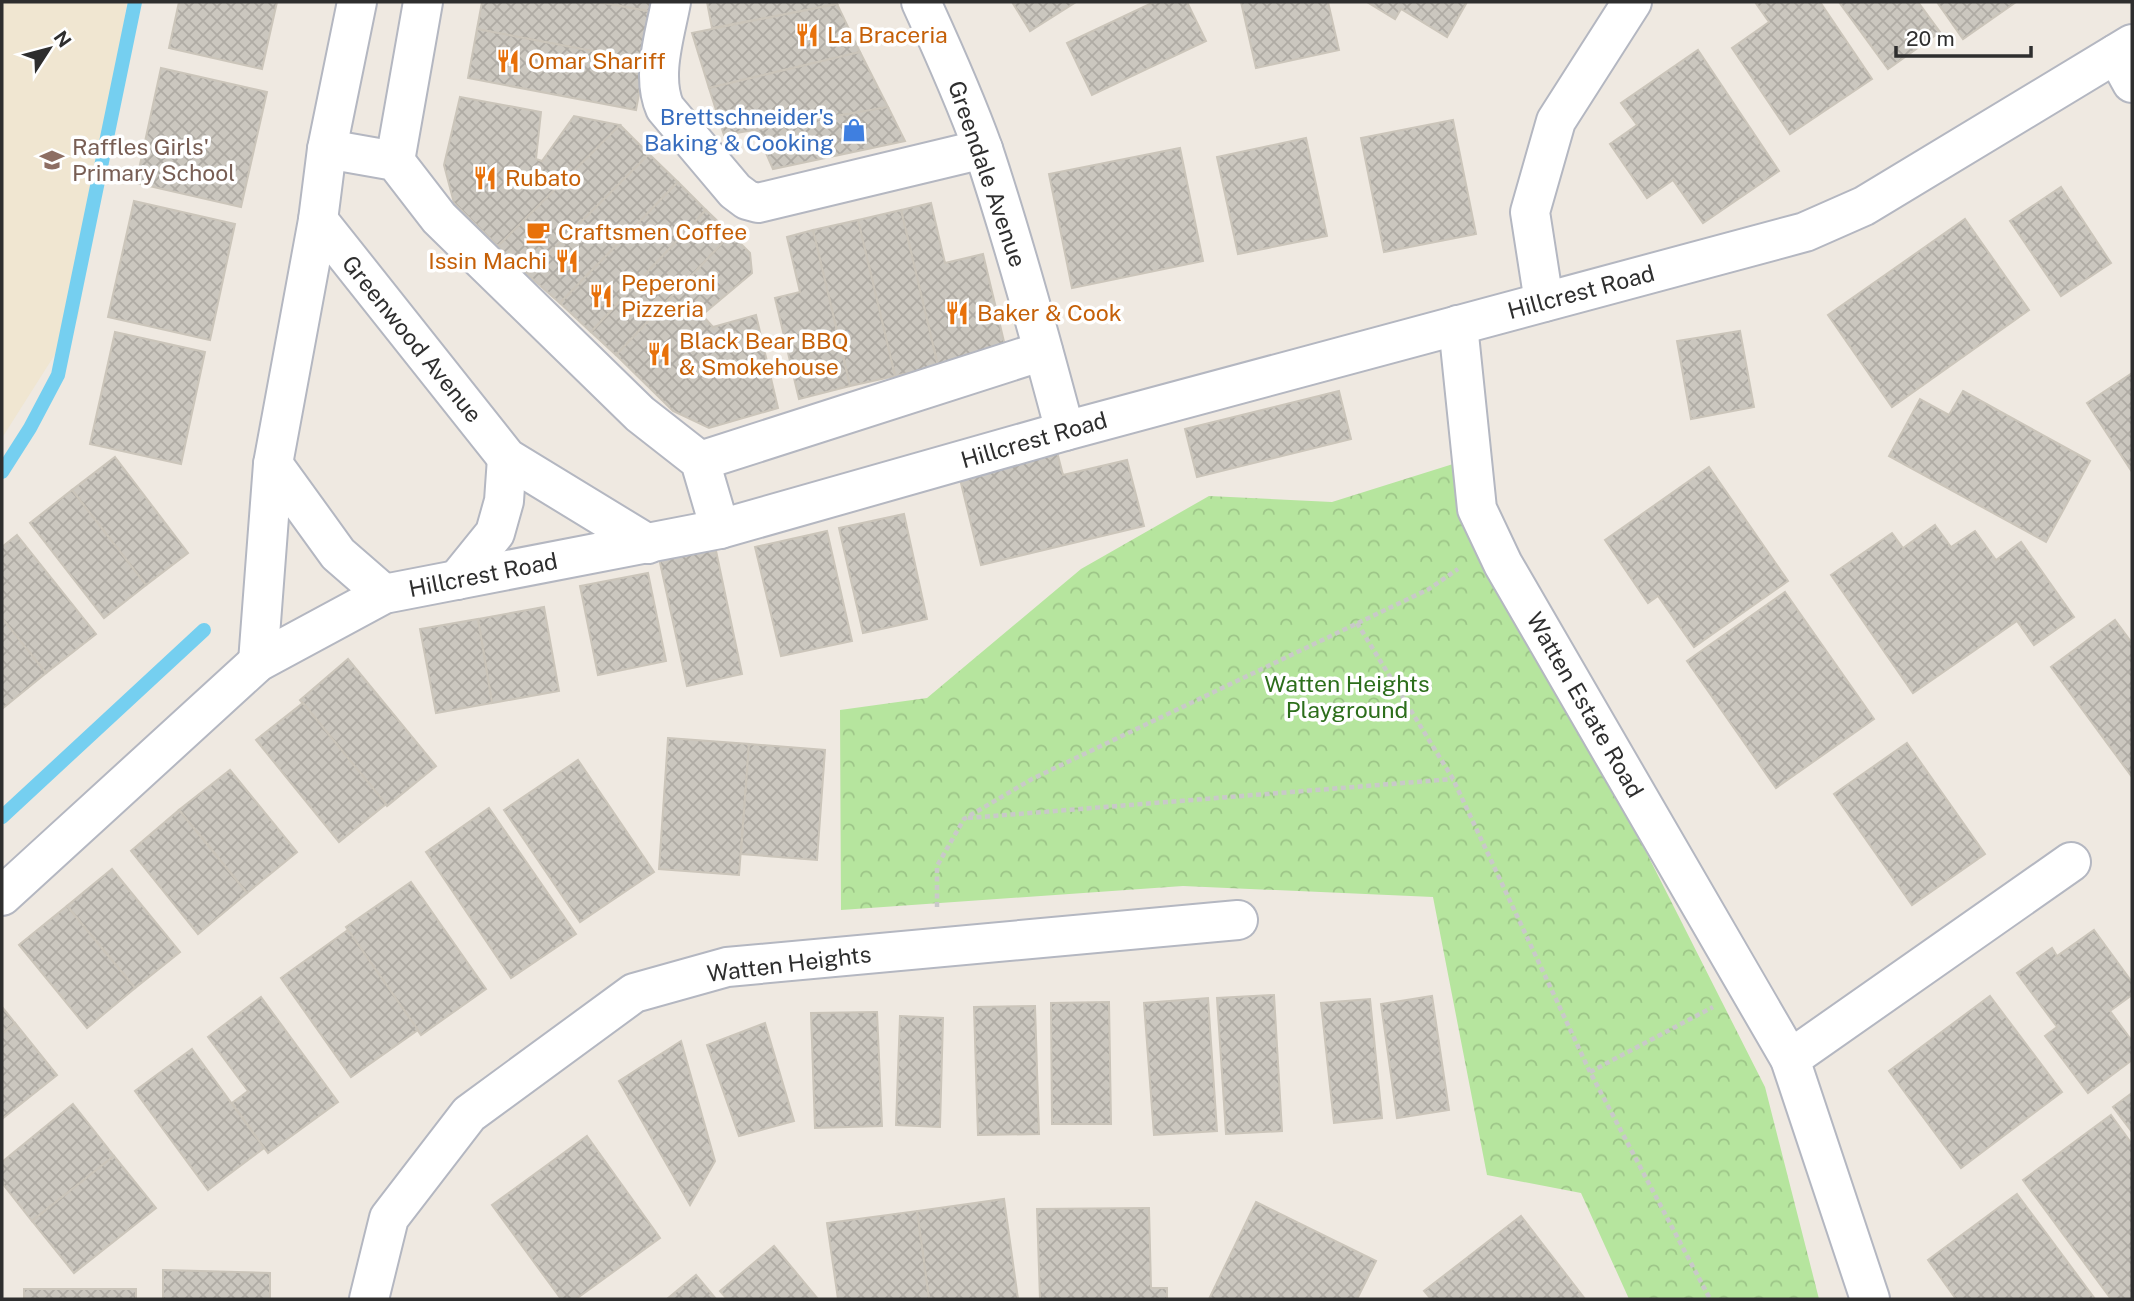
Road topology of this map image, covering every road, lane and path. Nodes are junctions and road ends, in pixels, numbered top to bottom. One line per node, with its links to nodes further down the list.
1 (356, 2): 7 (street, Greenwood Avenue)
2 (423, 2): 9 (street)
3 (671, 2): 8 (street)
4 (921, 2): 8 (street, Greendale Avenue)
5 (1632, 2): 11 (street)
6 (2127, 60): 11 (street, Hillcrest Road)
7 (327, 149): 9 (street); 10 (street, Greenwood Avenue)
8 (983, 149): 13 (street, Greendale Avenue)
9 (395, 162): 16 (street)
10 (317, 220): 15 (street, Greenwood Avenue); 17 (street, Greenwood Avenue)
11 (1544, 302): 12 (street, Hillcrest Road)
12 (1458, 325): 14 (street, Hillcrest Road); 32 (street, Watten Estate Road)
13 (1044, 351): 14 (street, Greendale Avenue); 16 (street)
14 (1065, 431): 18 (street, Hillcrest Road)
15 (507, 457): 19 (street, Greenwood Avenue); 21 (street)
16 (701, 461): 18 (street)
17 (273, 464): 22 (street); 24 (street, Greenwood Avenue)
18 (720, 529): 19 (street, Hillcrest Road)
19 (648, 544): 21 (street, Hillcrest Road)
20 (1461, 567): 23 (path)
21 (457, 580): 22 (street, Hillcrest Road)
22 (384, 594): 24 (street, Hillcrest Road)
23 (1357, 623): 25 (path); 26 (path)
24 (258, 662): 28 (street, Hillcrest Road)
25 (1453, 779): 26 (path); 33 (path)
26 (964, 819): 29 (path)
27 (2071, 862): 32 (street)
28 (2, 896)
29 (937, 916)
30 (1238, 920): 34 (street, Watten Heights)
31 (1719, 1004): 33 (path)
32 (1790, 1059): 36 (street, Watten Estate Road)
33 (1590, 1072): 35 (path)
34 (369, 1299)
35 (1710, 1299)
36 (1870, 1299)

